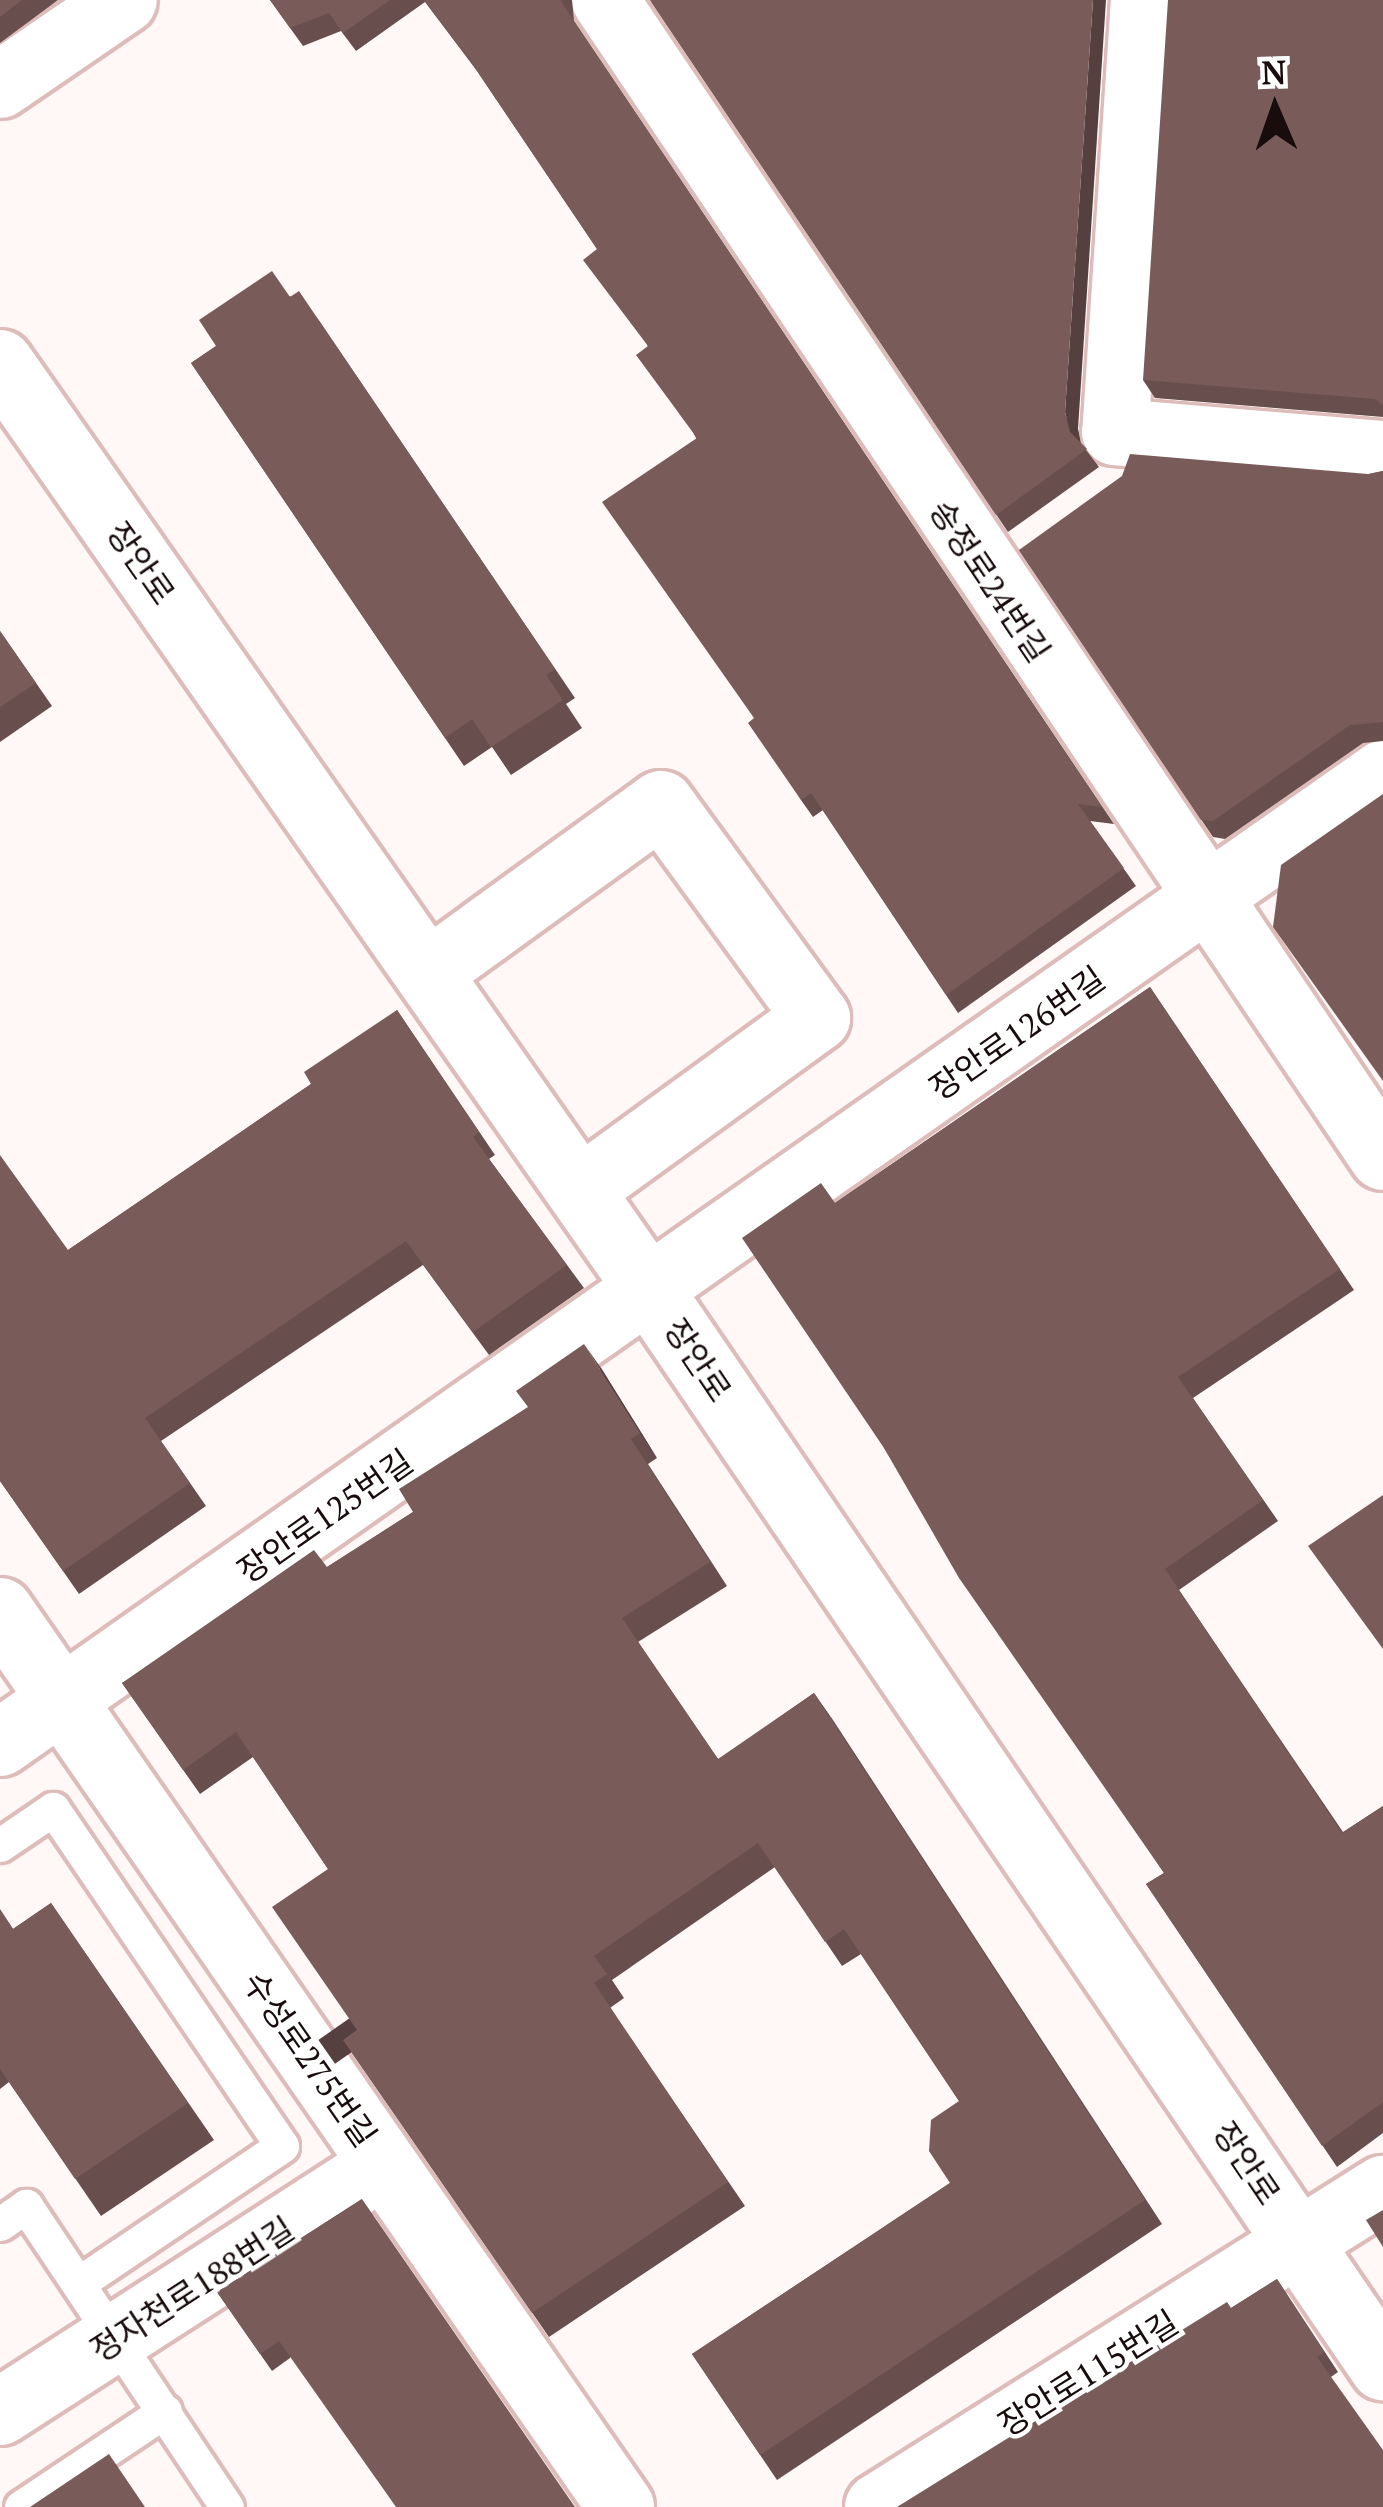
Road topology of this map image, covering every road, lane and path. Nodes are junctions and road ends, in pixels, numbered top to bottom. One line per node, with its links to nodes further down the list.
1 (124, 0): 4 (street)
2 (605, 0): 8 (street, 송정로24번길)
3 (1144, 0): 6 (street)
4 (0, 85)
5 (0, 363): 9 (street, 장안로)
6 (1383, 454)
7 (1383, 774): 8 (street, 장안로126번길)
8 (1210, 900): 10 (street, 송정로24번길); 12 (street, 장안로126번길)
9 (429, 972): 11 (street, 장안로); 11 (street)
10 (1383, 1156)
11 (580, 1190): 12 (street, 장안로)
12 (648, 1288): 14 (street, 장안로125번길); 20 (street, 장안로)
13 (0, 1611): 14 (street, 수성로275번길)
14 (62, 1701): 15 (street, 장안로125번길); 17 (street, 수성로275번길)
15 (0, 1743)
16 (0, 1845): 21 (lane)
17 (383, 2165): 22 (street, 정자천로188번길); 28 (street, 수성로275번길)
18 (1383, 2189): 20 (street, 장안로115번길)
19 (0, 2224): 21 (lane)
20 (1299, 2239): 23 (street, 장안로); 29 (street, 장안로115번길)
21 (79, 2283): 22 (lane)
22 (117, 2337): 24 (lane); 25 (street, 정자천로188번길)
23 (1383, 2367)
24 (165, 2411): 26 (lane); 27 (lane)
25 (0, 2412)
26 (21, 2507)
27 (227, 2507)
28 (621, 2507)
29 (878, 2507)

